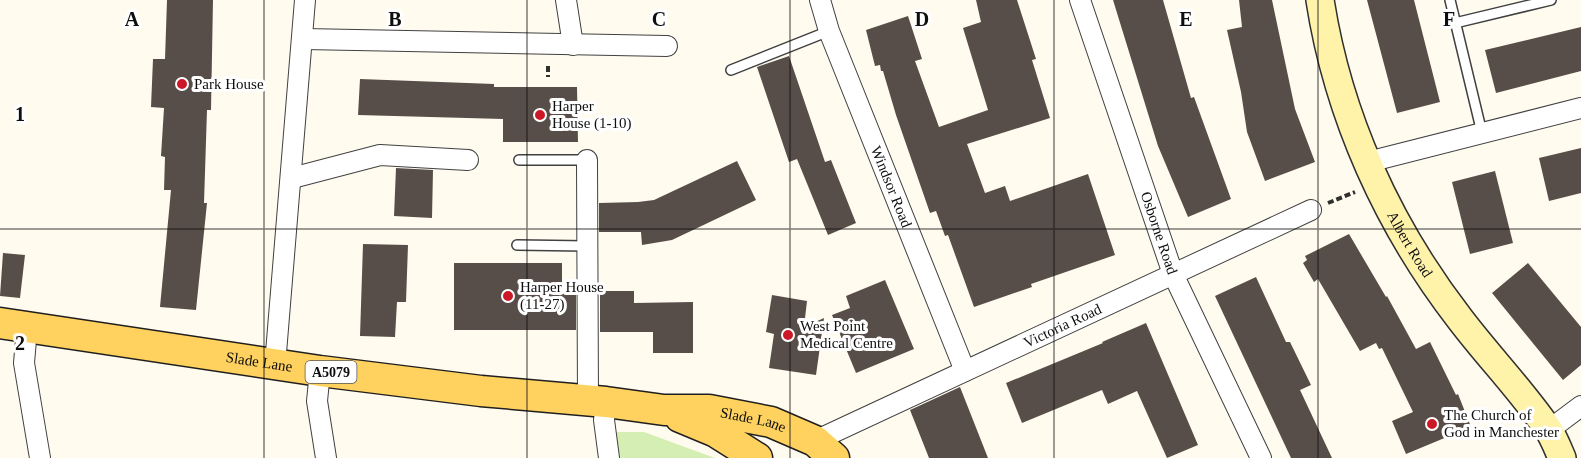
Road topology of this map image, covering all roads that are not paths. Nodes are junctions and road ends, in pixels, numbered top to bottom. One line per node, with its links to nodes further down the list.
1 (305, 0): 10 (street)
2 (566, 0): 11 (street)
3 (820, 0): 9 (street, Windsor Road)
4 (1080, 0): 24 (street, Osborne Road)
5 (1320, 0): 19 (main road, Albert Road)
6 (1450, 0): 8 (lane)
7 (1551, 0): 8 (lane)
8 (1455, 23): 15 (lane)
9 (829, 31): 13 (lane); 28 (street, Windsor Road)
10 (304, 39): 11 (street); 20 (street)
11 (573, 45): 12 (street)
12 (667, 46)
13 (730, 70)
14 (1581, 108): 15 (street)
15 (1482, 133): 19 (street)
16 (468, 160): 20 (street)
17 (519, 160): 18 (lane)
18 (587, 160): 23 (street)
19 (1373, 173): 32 (main road, Albert Road)
20 (292, 178): 26 (street)
21 (1311, 210): 24 (street, Victoria Road)
22 (517, 245): 23 (lane)
23 (587, 246): 29 (street)
24 (1173, 274): 28 (street, Victoria Road); 38 (street, Osborne Road)
25 (14, 326): 26 (main road, Slade Lane / A5079); 34 (street)
26 (275, 365): 27 (main road, Slade Lane / A5079)
27 (320, 371): 29 (main road, Slade Lane / A5079); 35 (street)
28 (965, 371): 33 (street, Victoria Road)
29 (597, 402): 31 (main road, Slade Lane / A5079); 36 (street)
30 (1581, 406): 32 (street)
31 (664, 410): 33 (main road, Slade Lane / A5079); 37 (main road, Slade Lane / A5079)
32 (1549, 430): 39 (main road, Albert Road)
33 (818, 452)
34 (40, 458)
35 (326, 458)
36 (609, 458)
37 (757, 458)
38 (1260, 458)
39 (1562, 458)

